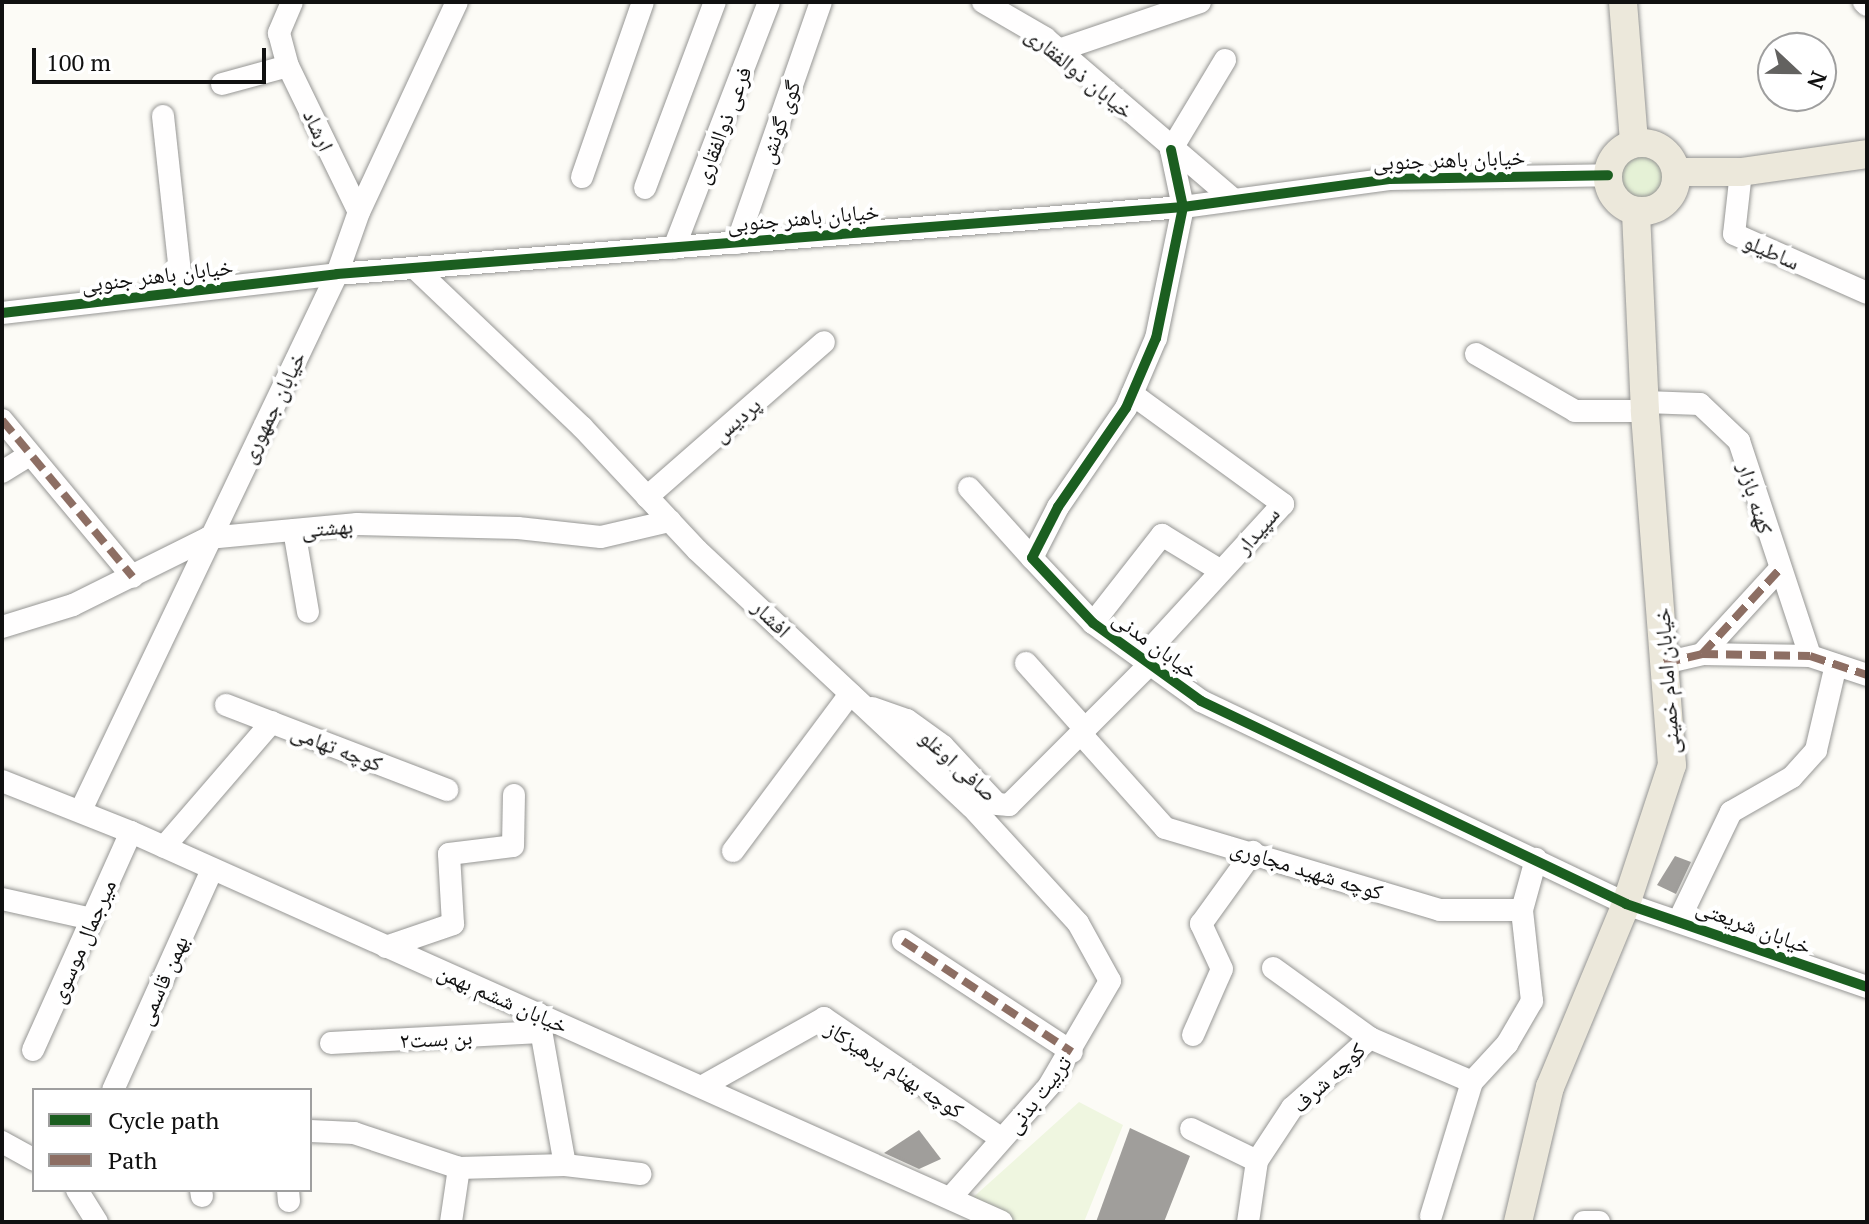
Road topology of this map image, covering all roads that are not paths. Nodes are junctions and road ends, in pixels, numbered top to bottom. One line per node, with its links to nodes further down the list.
1 (292, 2): 12 (street, ارشاد)
2 (457, 2): 26 (street, خیابان جمهوری)
3 (643, 2): 21 (street)
4 (715, 2): 22 (street)
5 (769, 2): 28 (street, فرعی ذوالفقاری)
6 (821, 2): 27 (street, گوی گونش)
7 (983, 2): 10 (street, خیابان ذوالفقاری)
8 (1200, 2): 10 (street)
9 (1623, 2): 15 (main road)
10 (1059, 50): 16 (street, خیابان ذوالفقاری)
11 (1225, 60): 16 (street)
12 (288, 66): 13 (street); 26 (street, ارشاد)
13 (222, 84)
14 (163, 116): 31 (street)
15 (1634, 143): 18 (main road); 20 (main road)
16 (1171, 150): 23 (street, خیابان ذوالفقاری); 24 (street)
17 (1867, 154): 19 (main road)
18 (1676, 172): 19 (main road); 25 (main road)
19 (1741, 172): 32 (street, ساطیلو)
20 (1608, 175): 23 (street, خیابان باهنر جنوبی); 25 (main road)
21 (582, 177)
22 (645, 188)
23 (1232, 198): 24 (street, خیابان باهنر جنوبی)
24 (1183, 207): 27 (street, خیابان باهنر جنوبی); 36 (street)
25 (1636, 211): 37 (main road, خیابان امام خمینی)
26 (359, 212): 30 (street, خیابان جمهوری)
27 (737, 243): 28 (street, خیابان باهنر جنوبی)
28 (674, 248): 29 (street, خیابان باهنر جنوبی)
29 (417, 270): 30 (street, خیابان باهنر جنوبی); 42 (street, افشار)
30 (337, 274): 31 (street, خیابان باهنر جنوبی); 45 (street, خیابان جمهوری)
31 (182, 292): 33 (street, خیابان باهنر جنوبی)
32 (1867, 293)
33 (2, 313)
34 (824, 342): 42 (street, پردیس)
35 (1476, 354): 37 (street, کهنه بازار)
36 (1132, 394): 46 (street); 47 (street, سپیدار)
37 (1645, 407): 48 (street, کهنه بازار); 57 (main road, خیابان امام خمینی)
38 (2, 420): 39 (street)
39 (28, 456): 40 (street); 49 (street)
40 (2, 472)
41 (969, 488): 46 (street)
42 (647, 497): 43 (street, افشار)
43 (670, 521): 44 (street, بهشتی); 60 (street, افشار)
44 (294, 530): 45 (street, بهشتی); 50 (street)
45 (208, 538): 49 (street, بهشتی); 67 (street, خیابان جمهوری)
46 (1032, 558): 51 (street, خیابان مدنی)
47 (1221, 571): 51 (street); 55 (street, سپیدار)
48 (1778, 571): 53 (street); 54 (street, کهنه بازار)
49 (133, 577): 52 (street, بهشتی)
50 (308, 612)
51 (1093, 623): 55 (street, خیابان مدنی)
52 (2, 627)
53 (1702, 654): 54 (street); 57 (street)
54 (1810, 656): 58 (street)
55 (1146, 661): 63 (street, سپیدار); 72 (street, خیابان مدنی)
56 (1026, 663): 63 (street, کوچه شهید مجاوری)
57 (1664, 663): 75 (main road, خیابان امام خمینی)
58 (1836, 665): 59 (street); 78 (street)
59 (1867, 675)
60 (855, 698): 63 (street, صافی اوغلو); 70 (street); 82 (street, افشار)
61 (226, 705): 62 (street, کوچه تهامی)
62 (272, 722): 65 (street, کوچه تهامی); 69 (street)
63 (1083, 731): 71 (street, کوچه شهید مجاوری)
64 (2, 781): 67 (street, خیابان ششم بهمن)
65 (447, 790)
66 (514, 795): 80 (street)
67 (81, 810): 68 (street, خیابان ششم بهمن)
68 (131, 832): 69 (street, خیابان ششم بهمن); 77 (street, میرجمال موسوی)
69 (164, 847): 73 (street, خیابان ششم بهمن)
70 (733, 851)
71 (1253, 852): 76 (street, کوچه شهید مجاوری); 85 (street)
72 (1536, 859): 75 (street, خیابان مدنی); 76 (street)
73 (212, 870): 80 (street, خیابان ششم بهمن); 92 (street, بهمن قاسمی)
74 (2, 899): 77 (street)
75 (1626, 904): 78 (street, خیابان شریعتی); 109 (main road, خیابان امام خمینی)
76 (1522, 910): 90 (street)
77 (92, 919): 88 (street, میرجمال موسوی)
78 (1679, 920): 83 (street, خیابان شریعتی)
79 (903, 941): 89 (street)
80 (386, 947): 84 (street, خیابان ششم بهمن)
81 (1273, 968): 86 (street)
82 (1110, 981): 89 (street, تربیت بدنی)
83 (1867, 987)
84 (539, 1023): 87 (street, بن بست۲); 91 (street, خیابان ششم بهمن); 99 (street)
85 (1193, 1035)
86 (1370, 1038): 90 (street, کوچه شرف); 98 (street, کوچه شرف)
87 (331, 1043)
88 (33, 1050)
89 (1072, 1052): 95 (street, تربیت بدنی)
90 (1472, 1082): 104 (street)
91 (703, 1086): 95 (street, کوچه بهنام پرهیزکاز); 103 (street, خیابان ششم بهمن)
92 (114, 1088)
93 (1191, 1129): 98 (street)
94 (312, 1131): 100 (street)
95 (1002, 1139): 103 (street, تربیت بدنی)
96 (2, 1142): 97 (street)
97 (32, 1159)
98 (1257, 1161): 108 (street, کوچه شرف)
99 (565, 1165): 100 (street); 101 (street)
100 (459, 1168): 106 (street)
101 (640, 1174)
102 (78, 1192): 105 (street)
103 (951, 1197): 107 (street, خیابان ششم بهمن)
104 (1431, 1216)
105 (97, 1222)
106 (451, 1222)
107 (1002, 1222)
108 (1248, 1222)
109 (1518, 1222)
110 (1584, 1222): 111 (street)
111 (1599, 1222)

